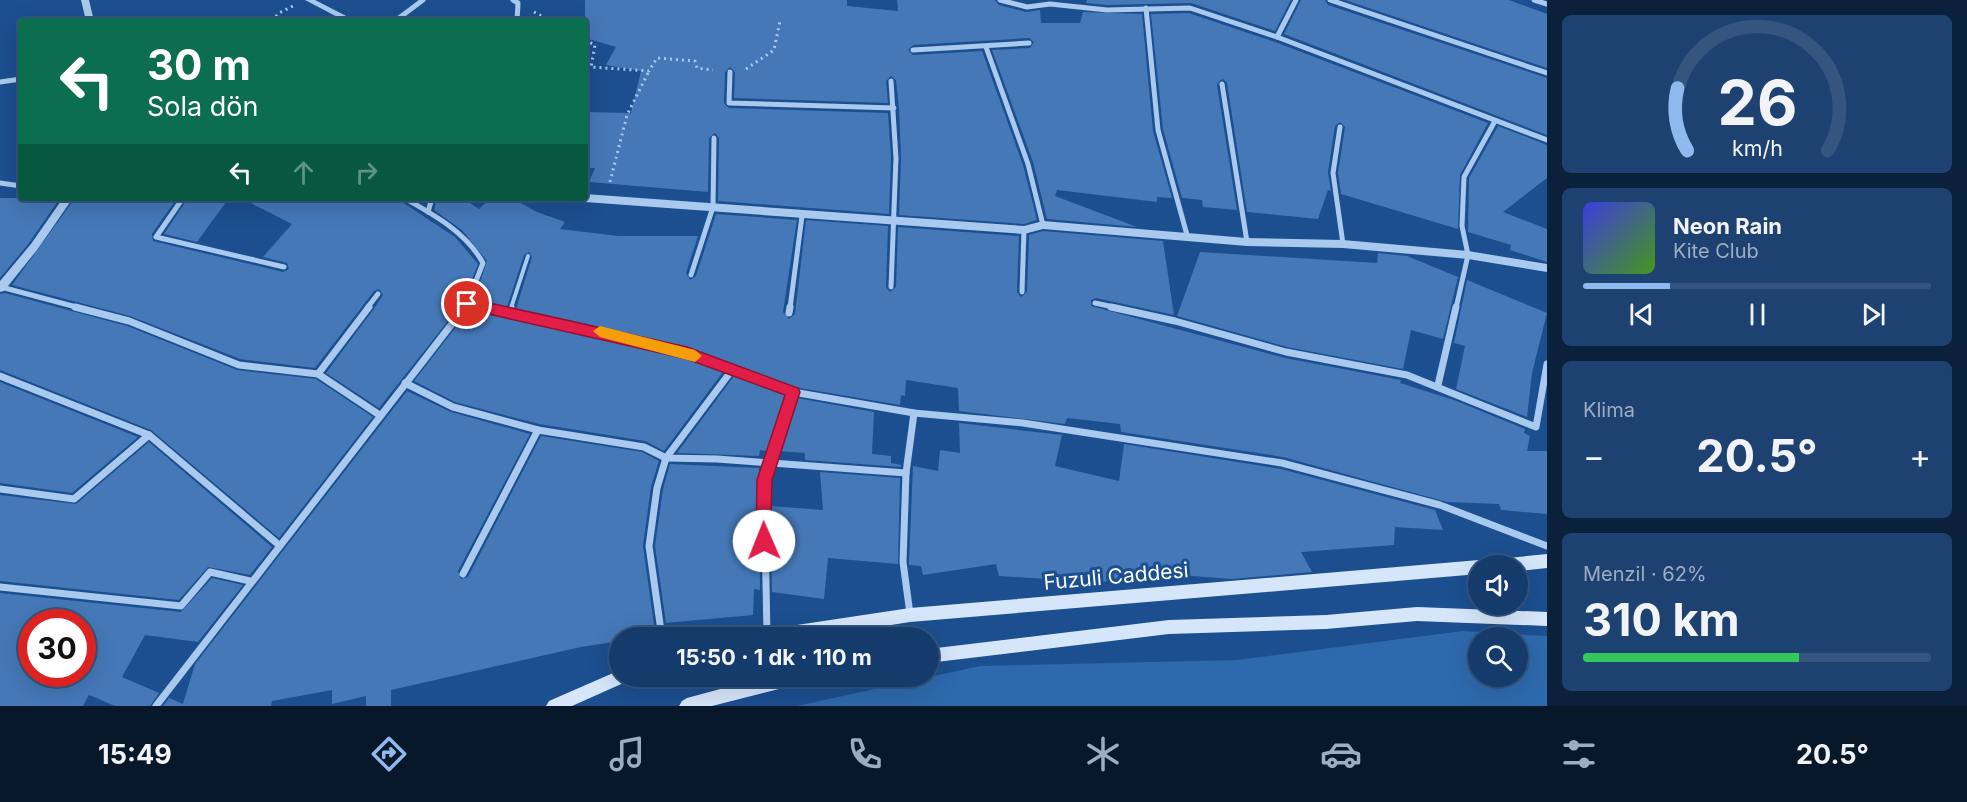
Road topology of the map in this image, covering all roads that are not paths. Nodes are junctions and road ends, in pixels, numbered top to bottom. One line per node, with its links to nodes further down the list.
1 (85, 0): 12 (street)
2 (309, 0): 13 (street)
3 (423, 0): 14 (street)
4 (513, 0): 15 (street)
5 (1000, 0): 9 (street)
6 (1296, 0): 16 (street)
7 (1330, 0): 21 (street)
8 (1534, 0): 10 (street)
9 (1050, 2): 11 (street)
10 (1547, 4)
11 (1146, 8): 16 (street); 44 (street)
12 (89, 18)
13 (346, 18)
14 (400, 18)
15 (517, 18)
16 (1277, 38): 27 (street)
17 (1029, 44): 18 (street)
18 (986, 46): 19 (street); 42 (street)
19 (913, 50)
20 (730, 72): 26 (street)
21 (1547, 73)
22 (18, 79): 24 (street)
23 (891, 81): 26 (street)
24 (0, 82)
25 (1222, 84): 45 (street)
26 (894, 108): 41 (street)
27 (1496, 122): 30 (street); 47 (street)
28 (1340, 128): 46 (street)
29 (714, 138): 38 (street)
30 (1547, 140)
31 (0, 183): 32 (street)
32 (18, 186)
33 (588, 198): 38 (street)
34 (66, 201): 52 (street)
35 (181, 201): 49 (street)
36 (409, 201): 39 (street)
37 (431, 201): 39 (street)
38 (713, 207): 40 (street); 51 (street)
39 (428, 212): 57 (street)
40 (802, 216): 41 (street); 59 (street)
41 (896, 222): 43 (street); 53 (street)
42 (1043, 225): 43 (street); 44 (street)
43 (1024, 230): 54 (street)
44 (1187, 235): 45 (street)
45 (1247, 242): 46 (street)
46 (1343, 244): 47 (street)
47 (1468, 255): 50 (street); 65 (street)
48 (528, 256): 58 (lane)
49 (284, 267)
50 (1547, 268)
51 (691, 275)
52 (1, 287): 62 (street)
53 (891, 287)
54 (1022, 292)
55 (378, 294): 62 (street)
56 (1095, 303): 65 (street)
57 (467, 304): 58 (street); 64 (street)
58 (510, 312): 61 (street)
59 (789, 313)
60 (1547, 364): 65 (street)
61 (732, 370): 66 (street); 71 (street)
62 (318, 374): 68 (street)
63 (0, 376): 70 (street)
64 (405, 382): 68 (street); 69 (street)
65 (1438, 385)
66 (793, 392): 67 (street); 72 (street)
67 (914, 413): 73 (street); 76 (street)
68 (378, 414): 75 (street)
69 (538, 430): 71 (street); 80 (street)
70 (149, 435): 74 (street); 75 (street)
71 (666, 458): 72 (street); 85 (street)
72 (770, 464): 73 (street); 86 (street)
73 (906, 473): 83 (street)
74 (0, 489)
75 (279, 545): 81 (street)
76 (1547, 546)
77 (1547, 561): 78 (main road)
78 (1528, 563)
79 (1468, 568): 83 (main road, Fuzuli Caddesi)
80 (463, 574)
81 (250, 581): 82 (street); 91 (street)
82 (0, 587)
83 (910, 615): 87 (main road, Fuzuli Caddesi)
84 (1547, 618): 88 (main road)
85 (660, 627)
86 (762, 627)
87 (825, 627)
88 (939, 655)
89 (609, 682): 92 (main road)
90 (755, 687): 93 (main road)
91 (156, 706)
92 (554, 706)
93 (687, 706)

